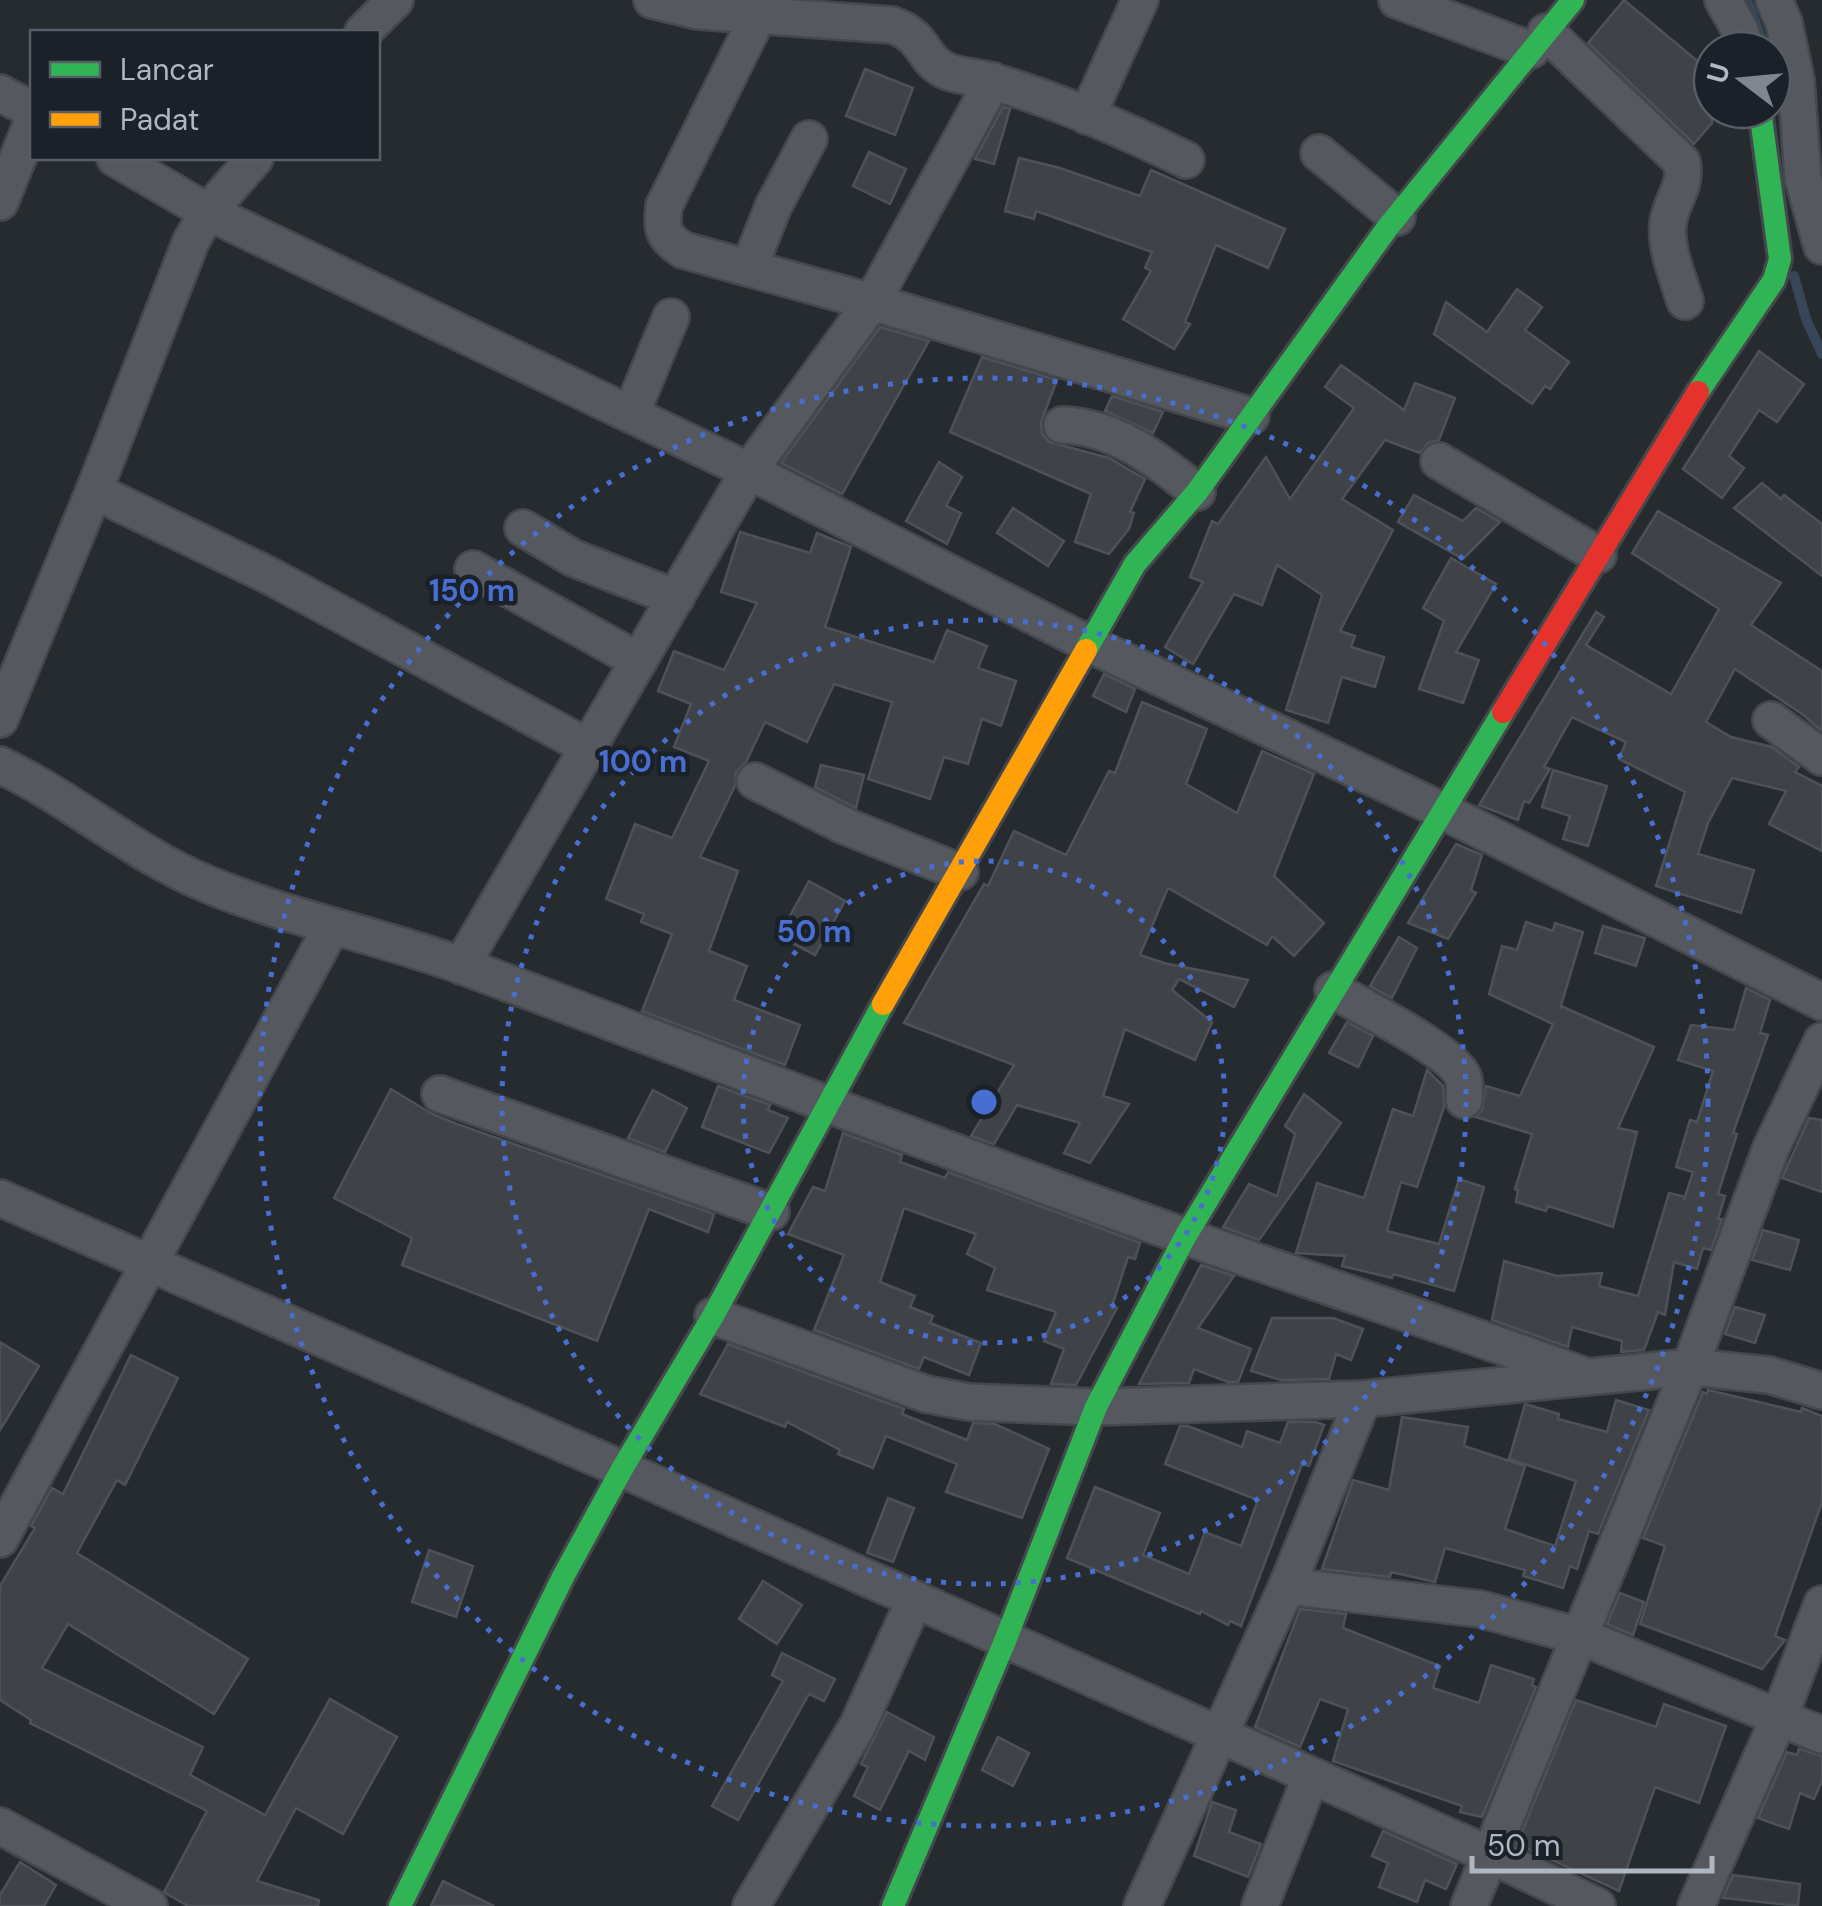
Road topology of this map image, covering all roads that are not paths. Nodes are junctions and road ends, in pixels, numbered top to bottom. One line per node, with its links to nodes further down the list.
1 (394, 0): 9 (street)
2 (652, 0): 8 (street)
3 (1140, 0): 15 (street)
4 (1398, 0): 11 (street)
5 (1573, 0): 11 (main road)
6 (1722, 0): 10 (street)
7 (1774, 0): 26 (street)
8 (762, 8): 12 (street); 27 (street)
9 (364, 30)
10 (1740, 30)
11 (1538, 41): 25 (main road); 28 (street)
12 (993, 82): 15 (street); 29 (street)
13 (0, 93): 14 (street)
14 (30, 109)
15 (1087, 116): 22 (street)
16 (30, 128): 23 (street)
17 (1767, 130): 26 (main road)
18 (809, 139): 27 (street)
19 (1319, 153): 25 (street)
20 (118, 160): 24 (street)
21 (252, 160): 24 (street)
22 (1186, 160)
23 (0, 202)
24 (208, 212): 31 (street); 36 (street)
25 (1397, 216): 32 (main road)
26 (1807, 237): 39 (main road)
27 (749, 268): 29 (street)
28 (1685, 301)
29 (872, 302): 32 (street); 35 (street)
30 (671, 317): 31 (street)
31 (631, 414): 35 (street)
32 (1251, 416): 37 (main road)
33 (1062, 425): 37 (street)
34 (1439, 461): 39 (street)
35 (749, 471): 41 (street); 42 (street)
36 (94, 491): 44 (street); 46 (street)
37 (1197, 492): 42 (main road)
38 (523, 528): 41 (street)
39 (1598, 555): 50 (main road)
40 (473, 569): 43 (street)
41 (676, 598): 43 (street)
42 (1088, 643): 50 (street); 51 (main road)
43 (639, 660): 46 (street)
44 (0, 719)
45 (1771, 720): 47 (street)
46 (588, 748): 53 (street)
47 (1822, 757)
48 (0, 765): 52 (street)
49 (755, 781): 51 (street)
50 (1441, 810): 54 (main road); 55 (street)
51 (960, 872): 59 (main road)
52 (331, 928): 53 (street); 63 (street)
53 (462, 966): 59 (street)
54 (1333, 990): 58 (street); 62 (main road)
55 (1822, 1002)
56 (1822, 1040): 65 (street)
57 (440, 1094): 61 (street)
58 (1464, 1100)
59 (825, 1106): 61 (main road); 62 (street)
60 (0, 1198): 63 (street)
61 (770, 1212): 64 (main road)
62 (1184, 1237): 66 (street); 69 (main road)
63 (150, 1263): 70 (street); 71 (street)
64 (714, 1316): 69 (street); 70 (main road)
65 (1690, 1367): 66 (street); 67 (street); 75 (street)
66 (1585, 1376): 68 (street)
67 (1822, 1391)
68 (1363, 1399): 69 (street); 72 (street)
69 (1096, 1407): 76 (main road)
70 (622, 1469): 73 (street); 84 (main road)
71 (0, 1539)
72 (1286, 1586): 75 (street); 78 (street)
73 (915, 1599): 76 (street); 85 (street)
74 (1822, 1604): 77 (street)
75 (1582, 1636): 77 (street); 82 (street)
76 (1006, 1641): 78 (street); 86 (main road)
77 (1779, 1718): 79 (street); 91 (street)
78 (1218, 1735): 80 (street); 87 (street)
79 (1822, 1736)
80 (1311, 1776): 82 (street); 88 (street)
81 (0, 1826): 83 (street)
82 (1490, 1856): 89 (street); 90 (street)
83 (150, 1906)
84 (400, 1906)
85 (751, 1906)
86 (893, 1906)
87 (1142, 1906)
88 (1260, 1906)
89 (1469, 1906)
90 (1596, 1906)
91 (1696, 1906)

